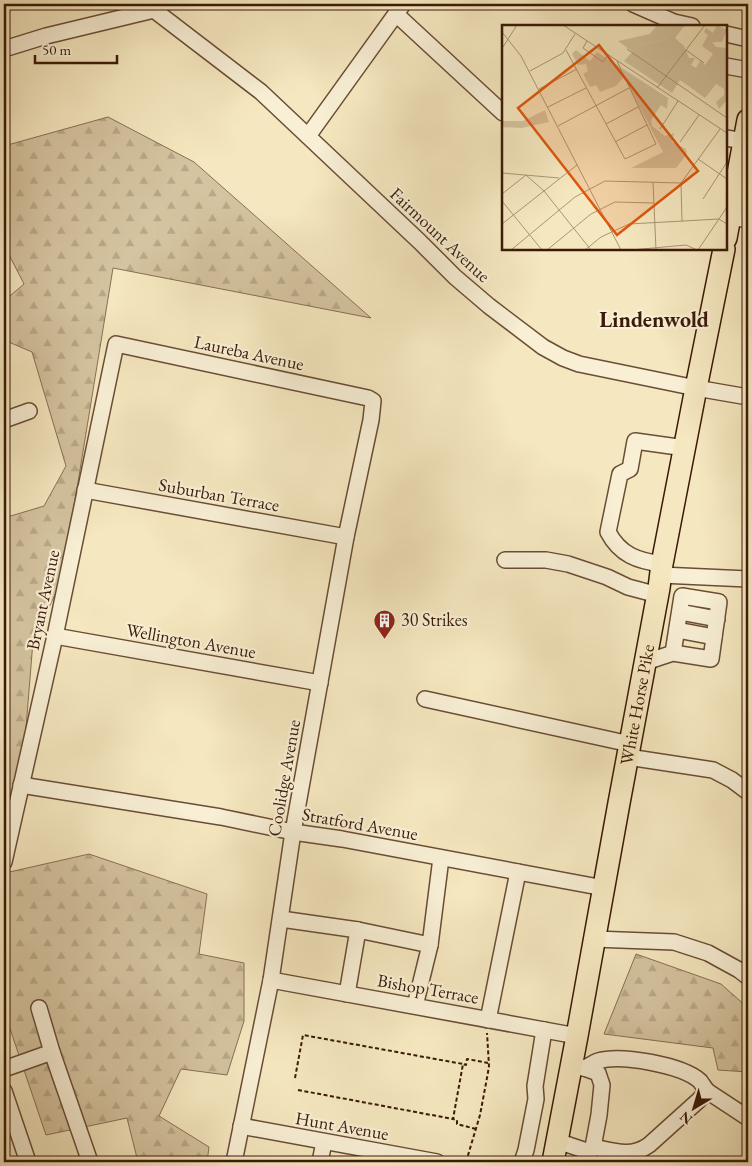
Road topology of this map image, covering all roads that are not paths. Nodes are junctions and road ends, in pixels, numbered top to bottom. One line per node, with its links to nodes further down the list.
1 (633, 4): 4 (street)
2 (156, 7): 7 (street); 11 (street, Fairmount Avenue)
3 (400, 9): 10 (street); 11 (street)
4 (688, 25)
5 (727, 34): 6 (street)
6 (748, 39)
7 (4, 49)
8 (727, 66): 9 (street)
9 (748, 70)
10 (502, 112)
11 (308, 136): 17 (street, Fairmount Avenue)
12 (739, 152): 13 (highway)
13 (735, 217): 14 (highway)
14 (727, 236)
15 (724, 250): 17 (highway, White Horse Pike)
16 (116, 344): 19 (street, Laureba Avenue); 23 (street, Bryant Avenue)
17 (696, 388): 18 (street, Fairmount Avenue); 22 (highway, White Horse Pike)
18 (748, 397)
19 (372, 401): 24 (street, Coolidge Avenue)
20 (29, 412): 21 (street)
21 (4, 420)
22 (684, 448): 29 (highway, White Horse Pike); 29 (street)
23 (85, 490): 24 (street, Suburban Terrace); 34 (street, Bryant Avenue)
24 (346, 537): 38 (street, Coolidge Avenue)
25 (505, 560): 29 (street)
26 (697, 577): 27 (street); 29 (street); 31 (street)
27 (724, 578): 28 (street); 30 (street)
28 (748, 579)
29 (660, 581): 31 (street); 37 (highway, White Horse Pike)
30 (719, 602): 31 (street); 32 (street)
31 (685, 604): 32 (street); 33 (street)
32 (717, 619): 35 (street)
33 (677, 630): 35 (street); 36 (street)
34 (55, 636): 38 (street, Wellington Avenue); 41 (street, Bryant Avenue)
35 (714, 637): 36 (street)
36 (673, 653): 37 (street)
37 (646, 662): 40 (highway, White Horse Pike)
38 (320, 683): 43 (street, Coolidge Avenue)
39 (425, 699): 40 (street)
40 (630, 744): 42 (street); 47 (highway, White Horse Pike)
41 (22, 785): 43 (street, Stratford Avenue); 45 (street, Bryant Avenue)
42 (748, 792)
43 (293, 832): 44 (street, Stratford Avenue); 48 (street, Coolidge Avenue)
44 (441, 858): 46 (street, Stratford Avenue); 51 (street)
45 (4, 862)
46 (518, 872): 47 (street, Stratford Avenue); 57 (street)
47 (604, 888): 50 (highway, White Horse Pike)
48 (281, 918): 49 (street); 53 (street, Coolidge Avenue)
49 (358, 930): 51 (street); 54 (street)
50 (594, 940): 52 (street); 59 (highway, White Horse Pike)
51 (430, 945): 55 (street)
52 (745, 969)
53 (271, 980): 54 (street, Bishop Terrace); 66 (street, Coolidge Avenue)
54 (347, 994): 55 (street, Bishop Terrace)
55 (415, 1006): 57 (street, Bishop Terrace)
56 (39, 1008): 60 (street)
57 (488, 1020): 58 (street, Bishop Terrace)
58 (544, 1030): 59 (street, Bishop Terrace); 76 (street)
59 (577, 1036): 61 (highway, White Horse Pike)
60 (52, 1052): 62 (street); 72 (street)
61 (578, 1067): 64 (street); 67 (highway, White Horse Pike); 69 (street)
62 (4, 1069)
63 (4, 1091): 71 (street)
64 (703, 1095): 65 (street); 70 (street)
65 (748, 1118)
66 (241, 1126): 68 (street, Hunt Avenue); 73 (street, Coolidge Avenue)
67 (557, 1141): 69 (street); 77 (highway, White Horse Pike)
68 (324, 1142): 74 (street); 75 (street, Hunt Avenue)
69 (594, 1147): 70 (street)
70 (633, 1157)
71 (28, 1162)
72 (90, 1162)
73 (234, 1162)
74 (320, 1162)
75 (437, 1162)
76 (522, 1162)
77 (553, 1162)

